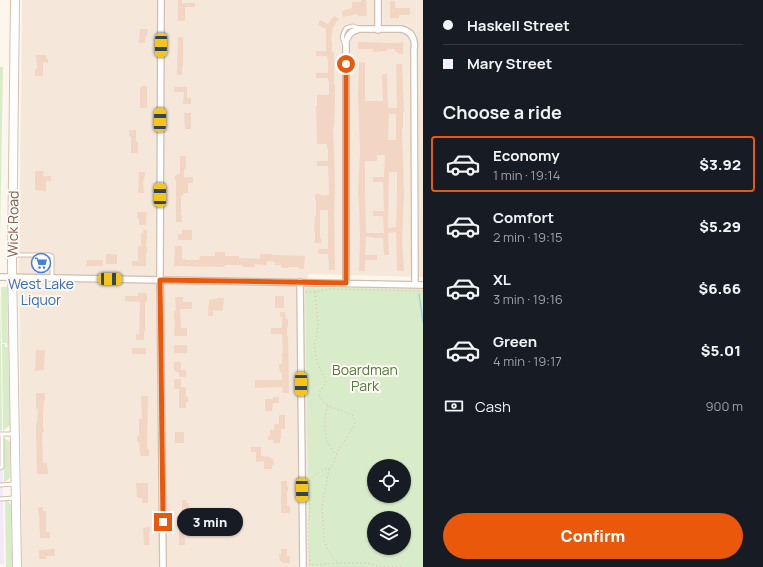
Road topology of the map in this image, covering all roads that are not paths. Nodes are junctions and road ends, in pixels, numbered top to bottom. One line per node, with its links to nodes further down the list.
1 (15, 0): 5 (street, Wick Road)
2 (161, 0): 9 (street)
3 (378, 0): 4 (street)
4 (378, 30): 11 (street); 12 (street)
5 (12, 255): 7 (street, Wick Road); 8 (lane)
6 (0, 277): 7 (street)
7 (12, 277): 8 (street); 15 (street, Wick Road)
8 (52, 278): 9 (street)
9 (160, 280): 10 (street); 24 (street)
10 (300, 282): 11 (street); 25 (street)
11 (346, 283): 12 (street)
12 (415, 284): 13 (street)
13 (423, 285)
14 (1, 434): 15 (lane); 16 (lane)
15 (15, 434): 19 (street, Wick Road)
16 (1, 442): 17 (lane)
17 (1, 455): 18 (lane)
18 (0, 468)
19 (16, 484): 20 (lane); 22 (street, Wick Road)
20 (0, 485)
21 (0, 498): 22 (lane)
22 (16, 498): 23 (street, Wick Road)
23 (17, 567)
24 (163, 567)
25 (303, 567)

